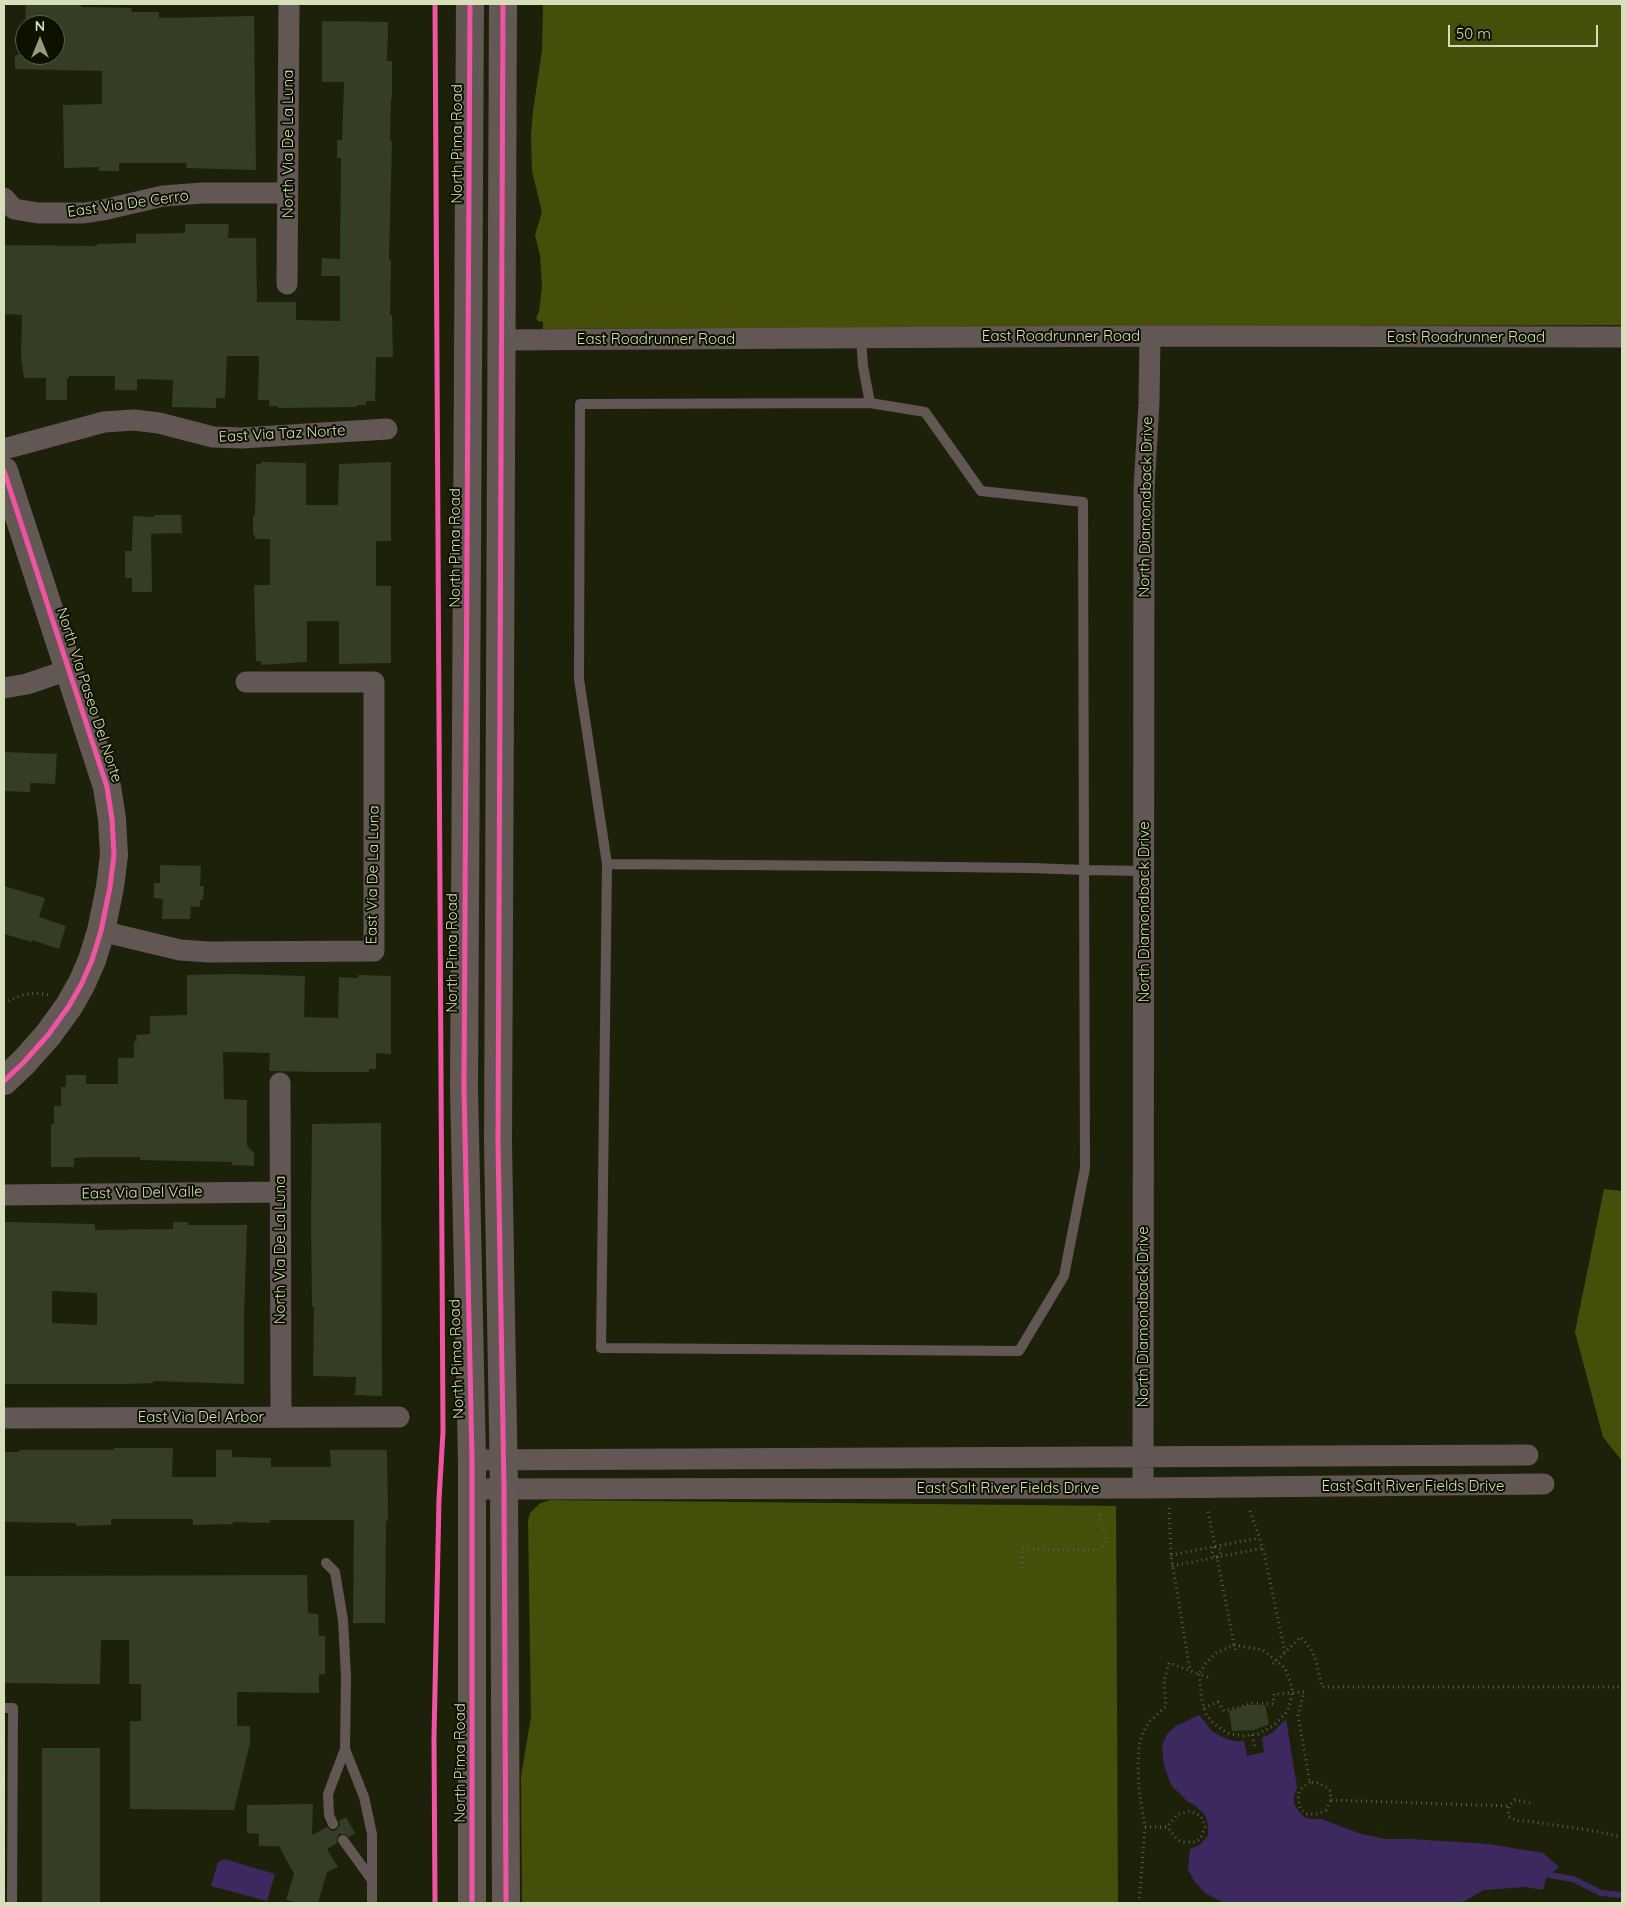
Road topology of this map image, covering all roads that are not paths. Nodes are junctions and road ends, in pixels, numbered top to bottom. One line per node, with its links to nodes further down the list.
1 (289, 4): 4 (street, North Via De La Luna)
2 (470, 4): 31 (main road, North Pima Road)
3 (503, 4): 10 (main road)
4 (288, 194): 5 (street, East Via De Cerro); 6 (street, North Via De La Luna)
5 (4, 198)
6 (287, 284)
7 (1150, 336): 8 (street, East Roadrunner Road); 9 (street, East Roadrunner Road); 20 (street, North Diamondback Drive)
8 (1622, 337)
9 (861, 338): 10 (street, East Roadrunner Road); 11 (lane)
10 (501, 340): 32 (main road)
11 (870, 403): 18 (lane); 19 (lane)
12 (387, 429): 13 (street, East Via Taz Norte)
13 (4, 449)
14 (4, 471): 15 (main road, North Via Paseo Del Norte)
15 (68, 670): 17 (street); 21 (main road, North Via Paseo Del Norte)
16 (246, 682): 21 (street, East Via De La Luna)
17 (4, 688)
18 (606, 864): 19 (lane); 19 (lane)
19 (1084, 870): 20 (lane)
20 (1144, 871): 30 (street, North Diamondback Drive)
21 (101, 931): 22 (main road, North Via Paseo Del Norte)
22 (4, 1081)
23 (280, 1083): 24 (street, North Via De La Luna)
24 (280, 1192): 25 (street, East Via Del Valle); 26 (street, North Via De La Luna)
25 (4, 1195)
26 (281, 1417): 27 (street, East Via Del Arbor); 28 (street, East Via Del Arbor)
27 (399, 1417)
28 (4, 1418)
29 (1528, 1456): 30 (street, East Salt River Fields Drive)
30 (1143, 1457): 32 (street, East Salt River Fields Drive); 35 (street, North Diamondback Drive)
31 (472, 1460): 32 (street, East Salt River Fields Drive); 36 (main road, North Pima Road)
32 (503, 1460): 34 (main road)
33 (1544, 1484): 35 (street, East Salt River Fields Drive)
34 (504, 1488): 35 (street, East Salt River Fields Drive); 36 (street, East Salt River Fields Drive); 42 (main road)
35 (1143, 1488)
36 (472, 1489): 46 (main road, North Pima Road)
37 (326, 1563): 39 (lane)
38 (4, 1708): 44 (lane)
39 (345, 1749): 40 (lane); 43 (lane)
40 (333, 1824)
41 (343, 1840): 43 (lane)
42 (506, 1871): 47 (main road); 48 (main road)
43 (372, 1880): 45 (lane)
44 (12, 1903)
45 (372, 1903)
46 (472, 1903)
47 (495, 1903)
48 (506, 1903)

